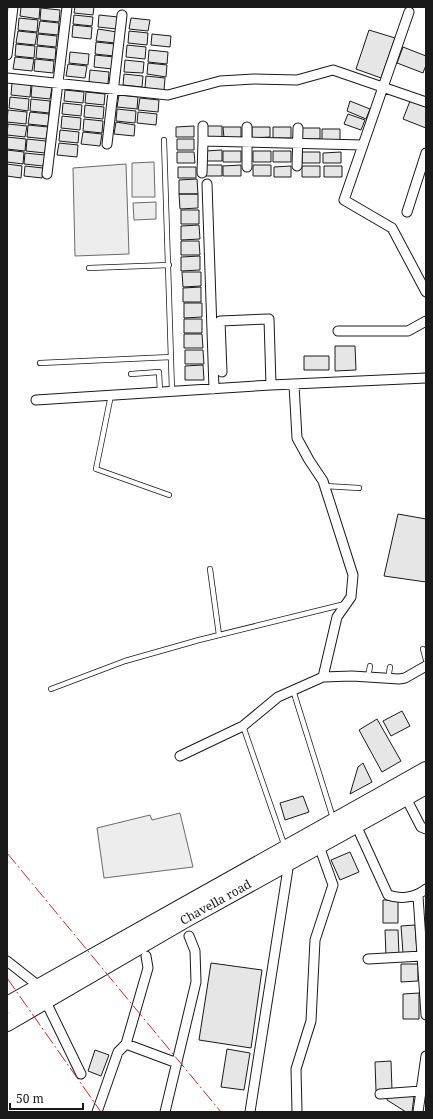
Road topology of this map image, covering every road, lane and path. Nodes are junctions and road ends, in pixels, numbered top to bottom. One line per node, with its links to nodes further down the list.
1 (13, 7): 5 (street)
2 (67, 7): 7 (street)
3 (409, 12): 9 (street)
4 (122, 15): 8 (street)
5 (7, 55)
6 (7, 78): 7 (street)
7 (58, 83): 8 (street); 24 (street)
8 (113, 88): 9 (street); 18 (street)
9 (382, 88): 10 (street); 19 (street)
10 (426, 102)
11 (203, 126): 15 (street)
12 (247, 127): 16 (street)
13 (298, 128): 17 (street)
14 (164, 140): 27 (lane)
15 (203, 141): 16 (street); 23 (street)
16 (247, 142): 17 (street); 22 (street)
17 (297, 143): 19 (street); 21 (street)
18 (107, 144)
19 (362, 145): 29 (street)
20 (426, 153): 26 (street)
21 (297, 166)
22 (247, 167)
23 (202, 173)
24 (48, 174)
25 (207, 184): 39 (street)
26 (408, 212)
27 (169, 266): 28 (lane); 32 (lane)
28 (90, 268)
29 (426, 292)
30 (426, 321): 31 (street)
31 (338, 331)
32 (171, 357): 33 (lane); 40 (lane)
33 (40, 362)
34 (222, 372): 37 (street)
35 (131, 374): 41 (lane)
36 (426, 378): 38 (street)
37 (271, 385): 38 (street); 39 (street)
38 (294, 385): 44 (street)
39 (214, 389): 40 (street)
40 (172, 391): 41 (street)
41 (160, 392): 42 (street)
42 (111, 395): 43 (street); 46 (lane)
43 (36, 400)
44 (325, 486): 45 (lane); 48 (street)
45 (359, 488)
46 (169, 496)
47 (210, 569): 49 (lane)
48 (346, 604): 49 (lane); 55 (street)
49 (219, 635): 58 (lane)
50 (423, 649): 51 (lane)
51 (426, 660)
52 (370, 666): 56 (lane)
53 (426, 666): 57 (street)
54 (390, 667): 57 (lane)
55 (323, 677): 56 (street); 59 (street)
56 (368, 677): 57 (street)
57 (388, 679)
58 (51, 689)
59 (293, 690): 60 (street); 65 (lane)
60 (243, 726): 61 (street); 69 (lane)
61 (180, 756)
62 (426, 770): 65 (highway, Chavella road)
63 (426, 786): 64 (highway, Chavella road)
64 (406, 798): 66 (highway, Chavella road); 67 (street)
65 (334, 821): 69 (highway, Chavella road)
66 (356, 825): 68 (highway, Chavella road); 71 (street)
67 (426, 829)
68 (319, 846): 69 (highway, Chavella road); 90 (street)
69 (287, 856): 72 (highway, Chavella road); 77 (highway, Chavella road); 89 (street)
70 (426, 889): 71 (street)
71 (418, 896): 74 (street)
72 (186, 928): 73 (highway, Chavella road); 83 (street)
73 (144, 950): 77 (highway, Chavella road); 81 (street)
74 (422, 956): 75 (street); 79 (street)
75 (368, 959)
76 (7, 961): 77 (street)
77 (43, 994): 78 (highway, Chavella road); 80 (highway, Chavella road); 84 (street)
78 (7, 1005)
79 (426, 1015)
80 (7, 1023)
81 (126, 1044): 83 (street); 87 (street)
82 (426, 1056): 85 (street)
83 (177, 1063): 88 (street)
84 (81, 1074)
85 (421, 1091): 86 (street); 91 (street)
86 (380, 1094)
87 (97, 1112)
88 (165, 1112)
89 (250, 1112)
90 (297, 1112)
91 (418, 1112)

